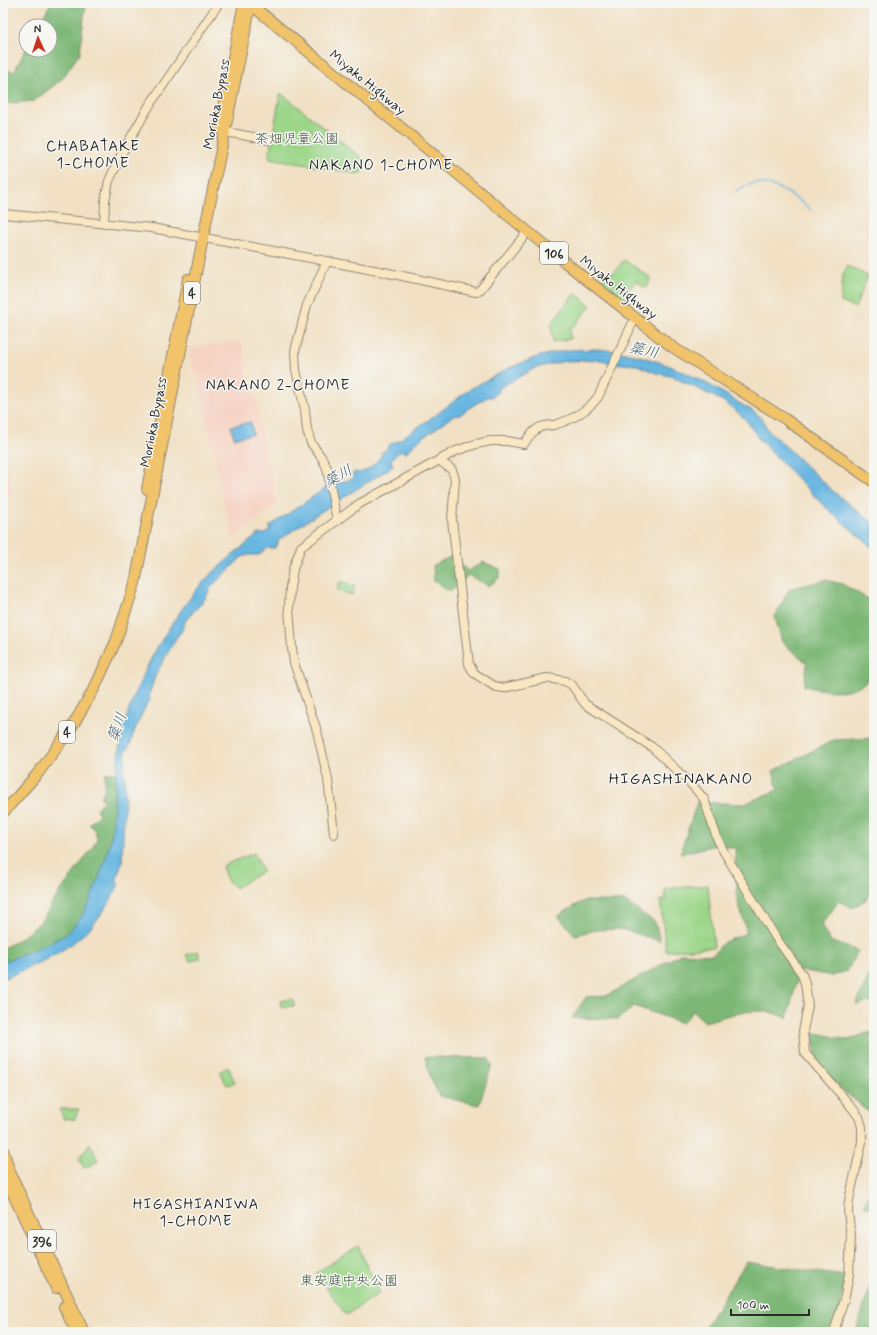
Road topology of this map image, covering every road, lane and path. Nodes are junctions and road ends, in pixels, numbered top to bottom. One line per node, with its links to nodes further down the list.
1 (220, 3): 6 (street)
2 (249, 3): 3 (highway, Morioka Bypass / 4); 7 (highway, Miyako Highway / 106); 8 (highway, Morioka Bypass / 4)
3 (226, 132): 4 (street); 8 (highway, Morioka Bypass / 4)
4 (269, 140)
5 (3, 214): 6 (street)
6 (104, 224): 8 (street)
7 (528, 231): 9 (street); 10 (highway, Miyako Highway / 106)
8 (200, 238): 9 (street); 14 (highway, Morioka Bypass / 4); 15 (highway, Morioka Bypass / 4)
9 (327, 261): 13 (street)
10 (635, 318): 11 (street); 12 (highway, Miyako Highway / 106)
11 (439, 460): 13 (street); 21 (street)
12 (874, 482)
13 (337, 521): 16 (street)
14 (3, 802)
15 (3, 813)
16 (334, 834)
17 (3, 1150): 20 (highway, 396)
18 (3, 1172): 19 (highway, 396)
19 (76, 1332)
20 (84, 1332)
21 (834, 1332)

